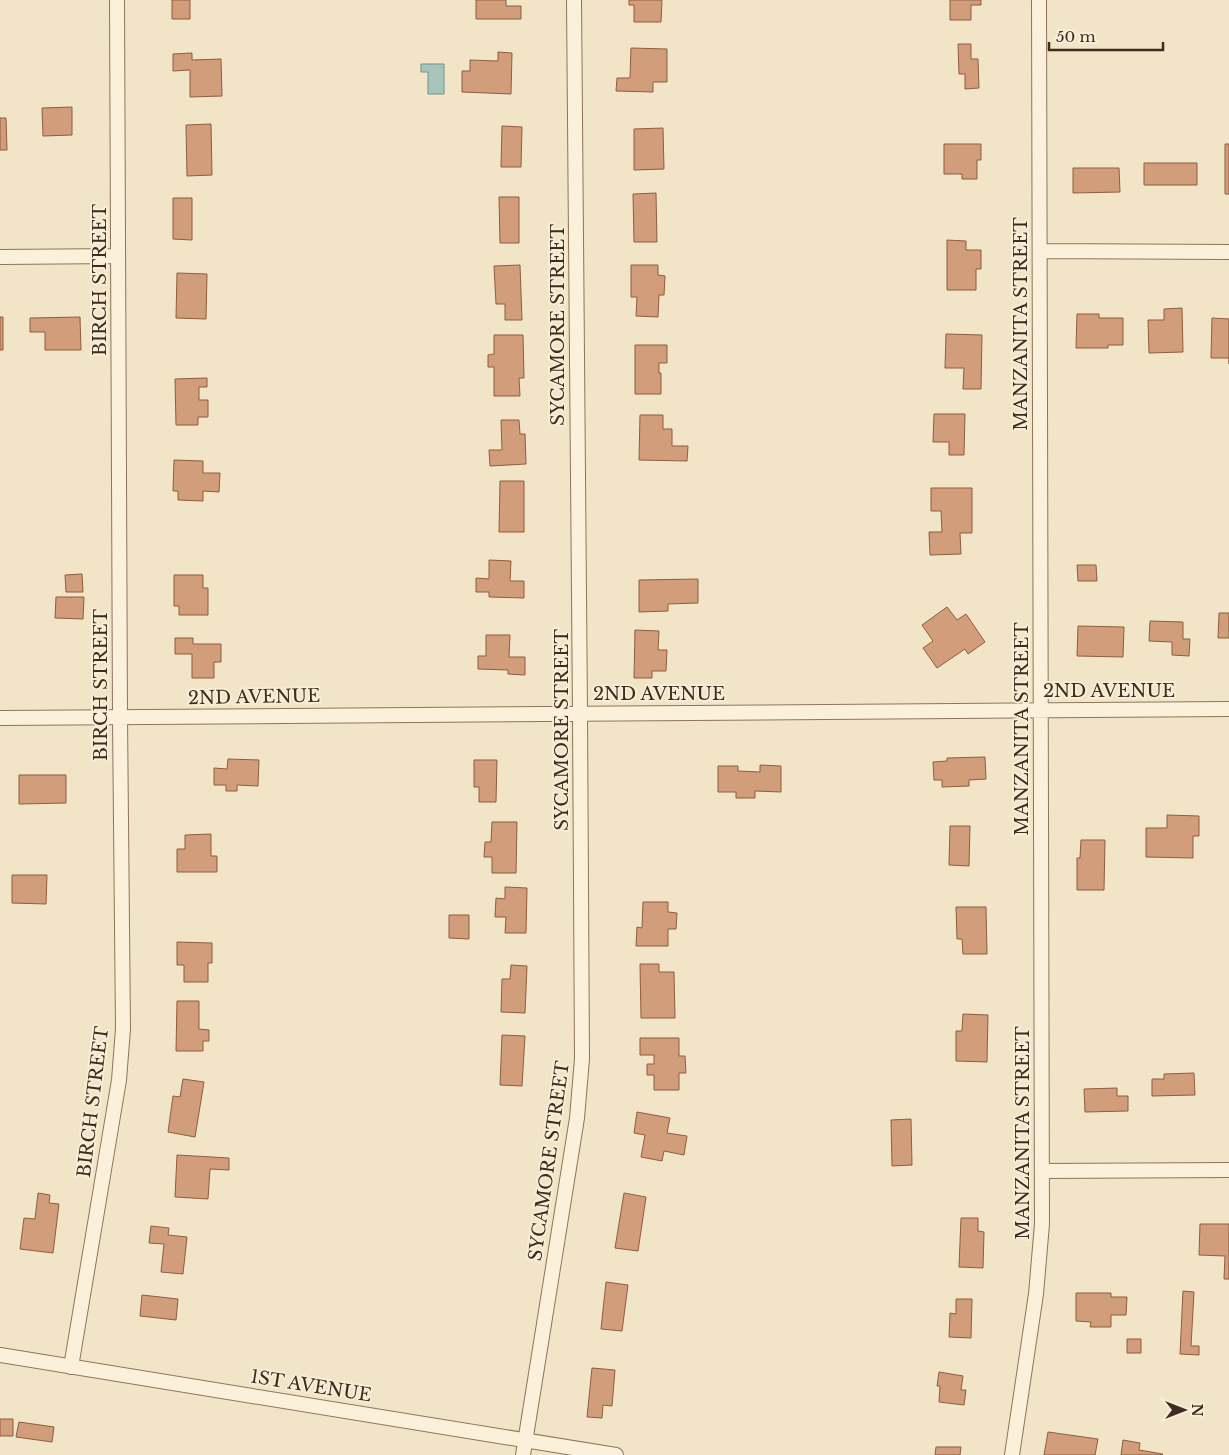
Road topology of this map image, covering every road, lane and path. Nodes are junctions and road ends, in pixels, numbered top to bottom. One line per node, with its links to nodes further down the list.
1 (117, 0): 6 (street, BIRCH STREET)
2 (574, 0): 10 (street, SYCAMORE STREET)
3 (1039, 0): 4 (street, MANZANITA STREET)
4 (1040, 251): 5 (street); 9 (street, MANZANITA STREET)
5 (1229, 252)
6 (118, 256): 7 (street); 11 (street, BIRCH STREET)
7 (0, 257)
8 (1229, 709): 9 (street, 2ND AVENUE)
9 (1040, 710): 10 (street, 2ND AVENUE); 14 (street, MANZANITA STREET)
10 (580, 713): 11 (street, 2ND AVENUE); 17 (street, SYCAMORE STREET)
11 (120, 717): 12 (street, 2ND AVENUE); 16 (street, BIRCH STREET)
12 (0, 718)
13 (1229, 1170): 14 (street)
14 (1043, 1171): 20 (street, MANZANITA STREET)
15 (0, 1355): 16 (street, 1ST AVENUE)
16 (72, 1367): 17 (street, 1ST AVENUE)
17 (526, 1440): 18 (street, SYCAMORE STREET); 19 (street, 1ST AVENUE)
18 (523, 1455)
19 (616, 1455)
20 (1012, 1455)

